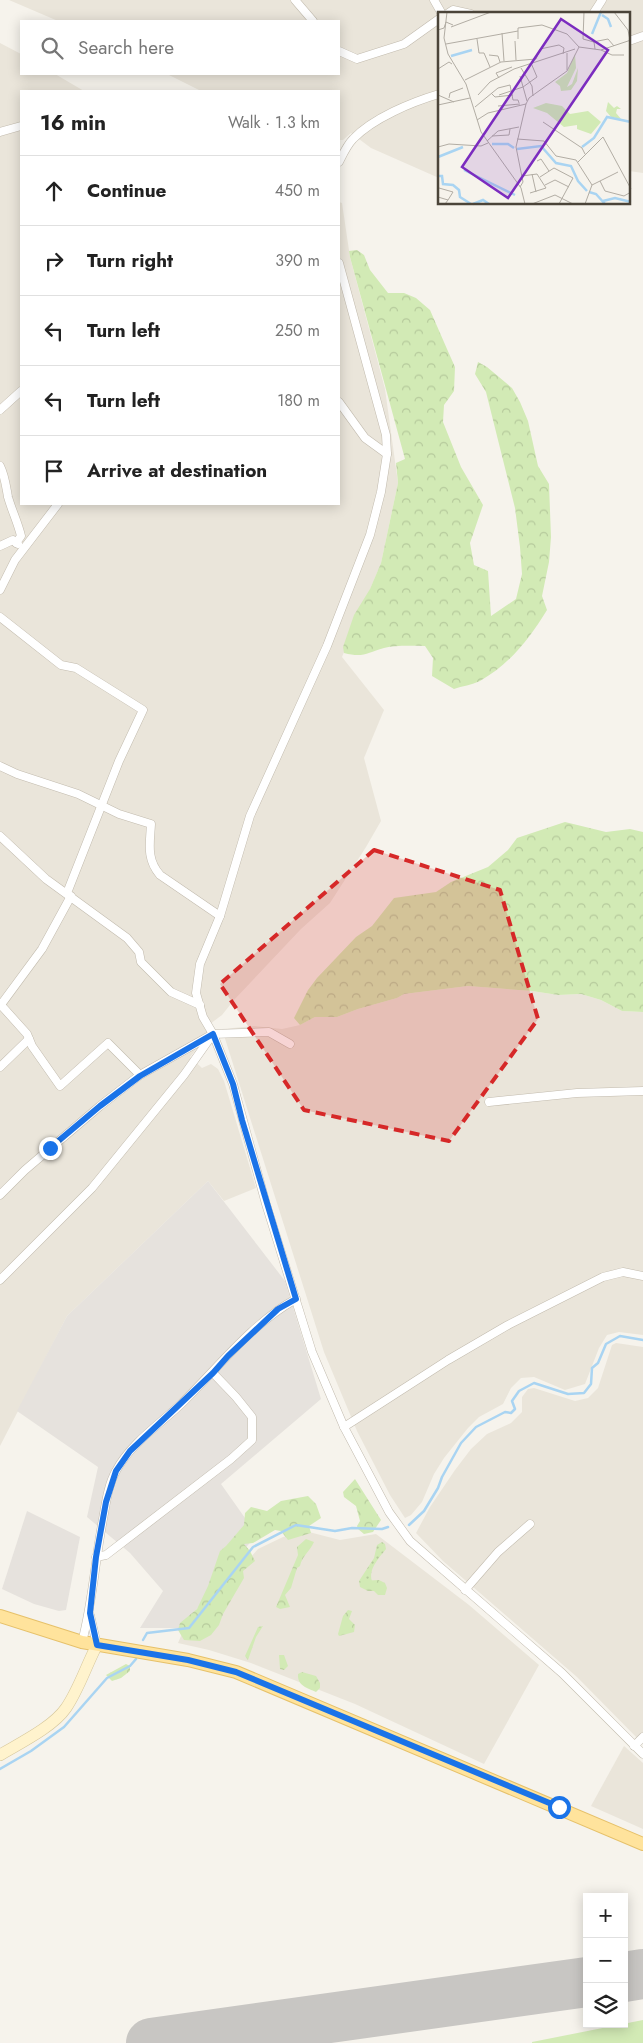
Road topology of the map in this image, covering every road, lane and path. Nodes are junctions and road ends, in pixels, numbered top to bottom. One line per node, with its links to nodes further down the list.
1 (295, 0): 6 (street)
2 (434, 0): 4 (street)
3 (602, 0): 5 (street)
4 (441, 12)
5 (594, 12)
6 (311, 20)
7 (438, 20): 10 (street)
8 (643, 36): 9 (street)
9 (630, 41)
10 (340, 51)
11 (438, 94): 14 (street)
12 (20, 126): 13 (street)
13 (0, 132)
14 (341, 150)
15 (340, 267): 19 (street)
16 (20, 392): 18 (street)
17 (340, 403): 19 (street)
18 (0, 410)
19 (387, 454): 31 (street)
20 (0, 466): 22 (street)
21 (57, 505): 24 (street)
22 (16, 543): 23 (street); 24 (street)
23 (0, 546)
24 (23, 549): 25 (street)
25 (0, 590)
26 (0, 617): 28 (street)
27 (0, 766): 28 (street)
28 (101, 807): 30 (street); 31 (street)
29 (0, 836): 30 (street)
30 (69, 895): 32 (street); 33 (street)
31 (220, 916): 33 (street)
32 (0, 1004): 35 (street)
33 (200, 1005): 34 (street)
34 (213, 1034): 36 (street); 38 (street); 43 (street); 44 (street)
35 (29, 1039): 37 (street); 38 (street)
36 (290, 1044)
37 (0, 1067)
38 (140, 1076): 41 (street)
39 (643, 1091): 40 (street)
40 (490, 1102)
41 (0, 1195)
42 (643, 1276): 46 (street)
43 (0, 1280)
44 (296, 1299): 45 (street); 46 (street)
45 (213, 1373): 48 (street); 48 (street)
46 (344, 1427): 49 (street)
47 (530, 1524): 49 (street)
48 (96, 1557): 50 (street)
49 (465, 1590): 56 (street)
50 (90, 1613): 52 (street); 53 (street)
51 (0, 1616): 52 (main road)
52 (82, 1642): 53 (main road); 54 (main road)
53 (97, 1645): 54 (main road); 59 (main road)
54 (86, 1667): 58 (main road)
55 (643, 1737): 56 (street)
56 (634, 1746): 57 (street)
57 (643, 1754)
58 (0, 1755)
59 (643, 1844)

